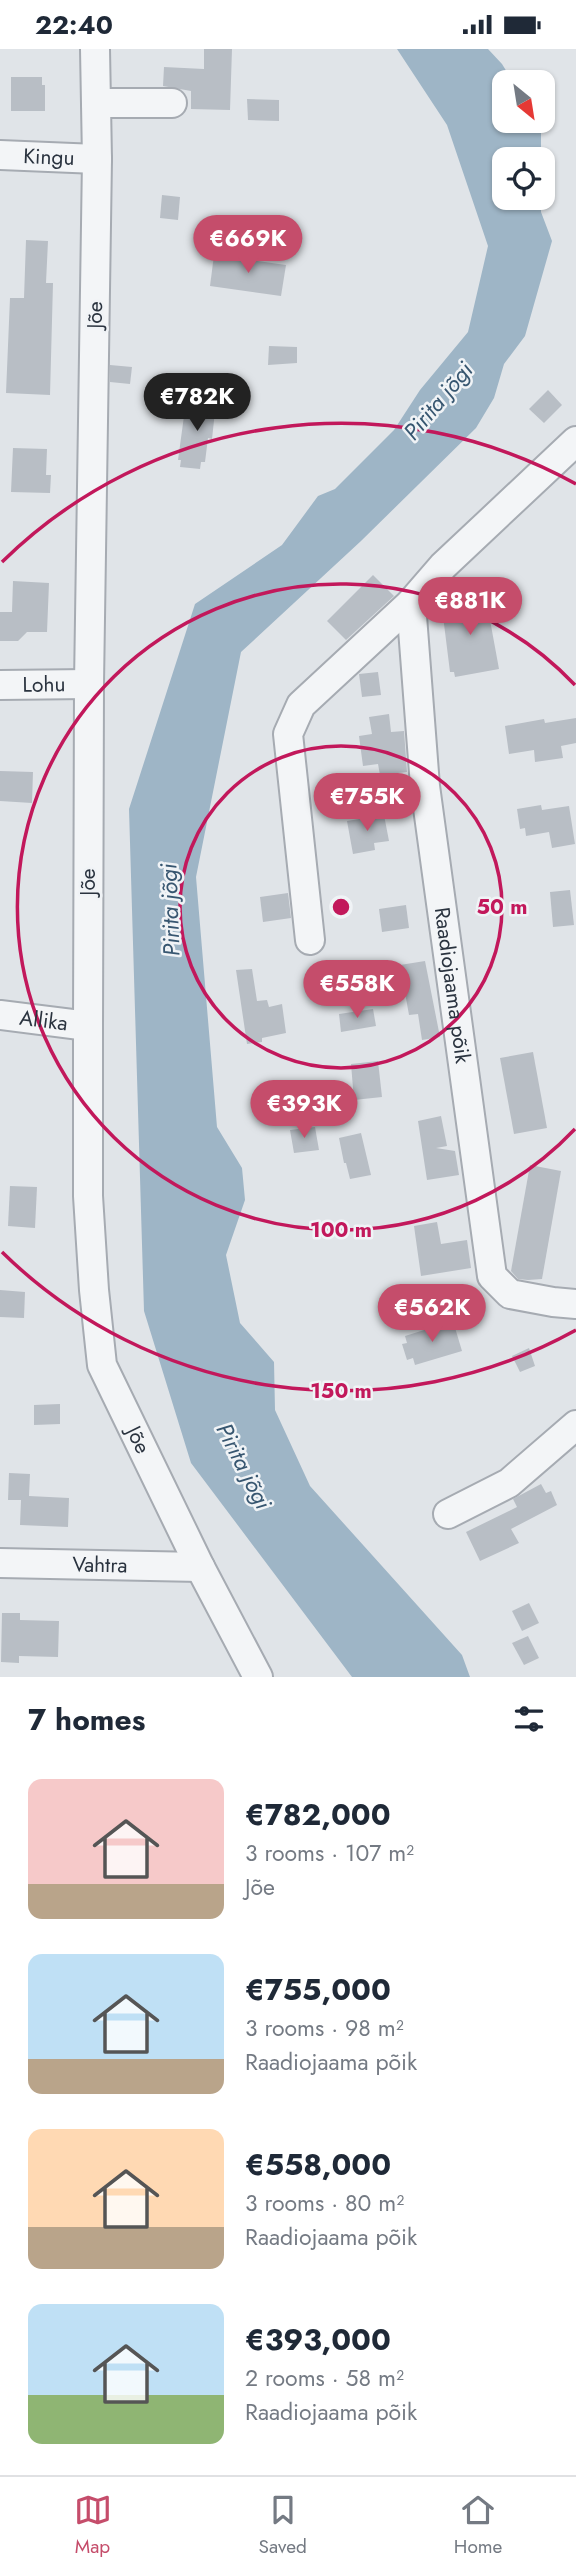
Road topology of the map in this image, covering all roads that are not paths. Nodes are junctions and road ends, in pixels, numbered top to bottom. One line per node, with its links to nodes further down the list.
1 (95, 49): 2 (street, Jõe)
2 (96, 103): 3 (street); 5 (street, Jõe)
3 (172, 103)
4 (0, 155): 5 (street, Kingu)
5 (97, 159): 8 (street, Jõe)
6 (576, 442): 7 (street)
7 (411, 603): 10 (street); 13 (street, Raadiojaama põik)
8 (89, 684): 9 (street, Lohu); 12 (street, Jõe)
9 (0, 685)
10 (310, 940)
11 (0, 1015): 12 (street, Allika)
12 (88, 1026): 17 (street, Jõe)
13 (576, 1304)
14 (576, 1425): 15 (street)
15 (448, 1514)
16 (0, 1563): 17 (street, Vahtra)
17 (200, 1567): 18 (street, Jõe)
18 (258, 1677)

